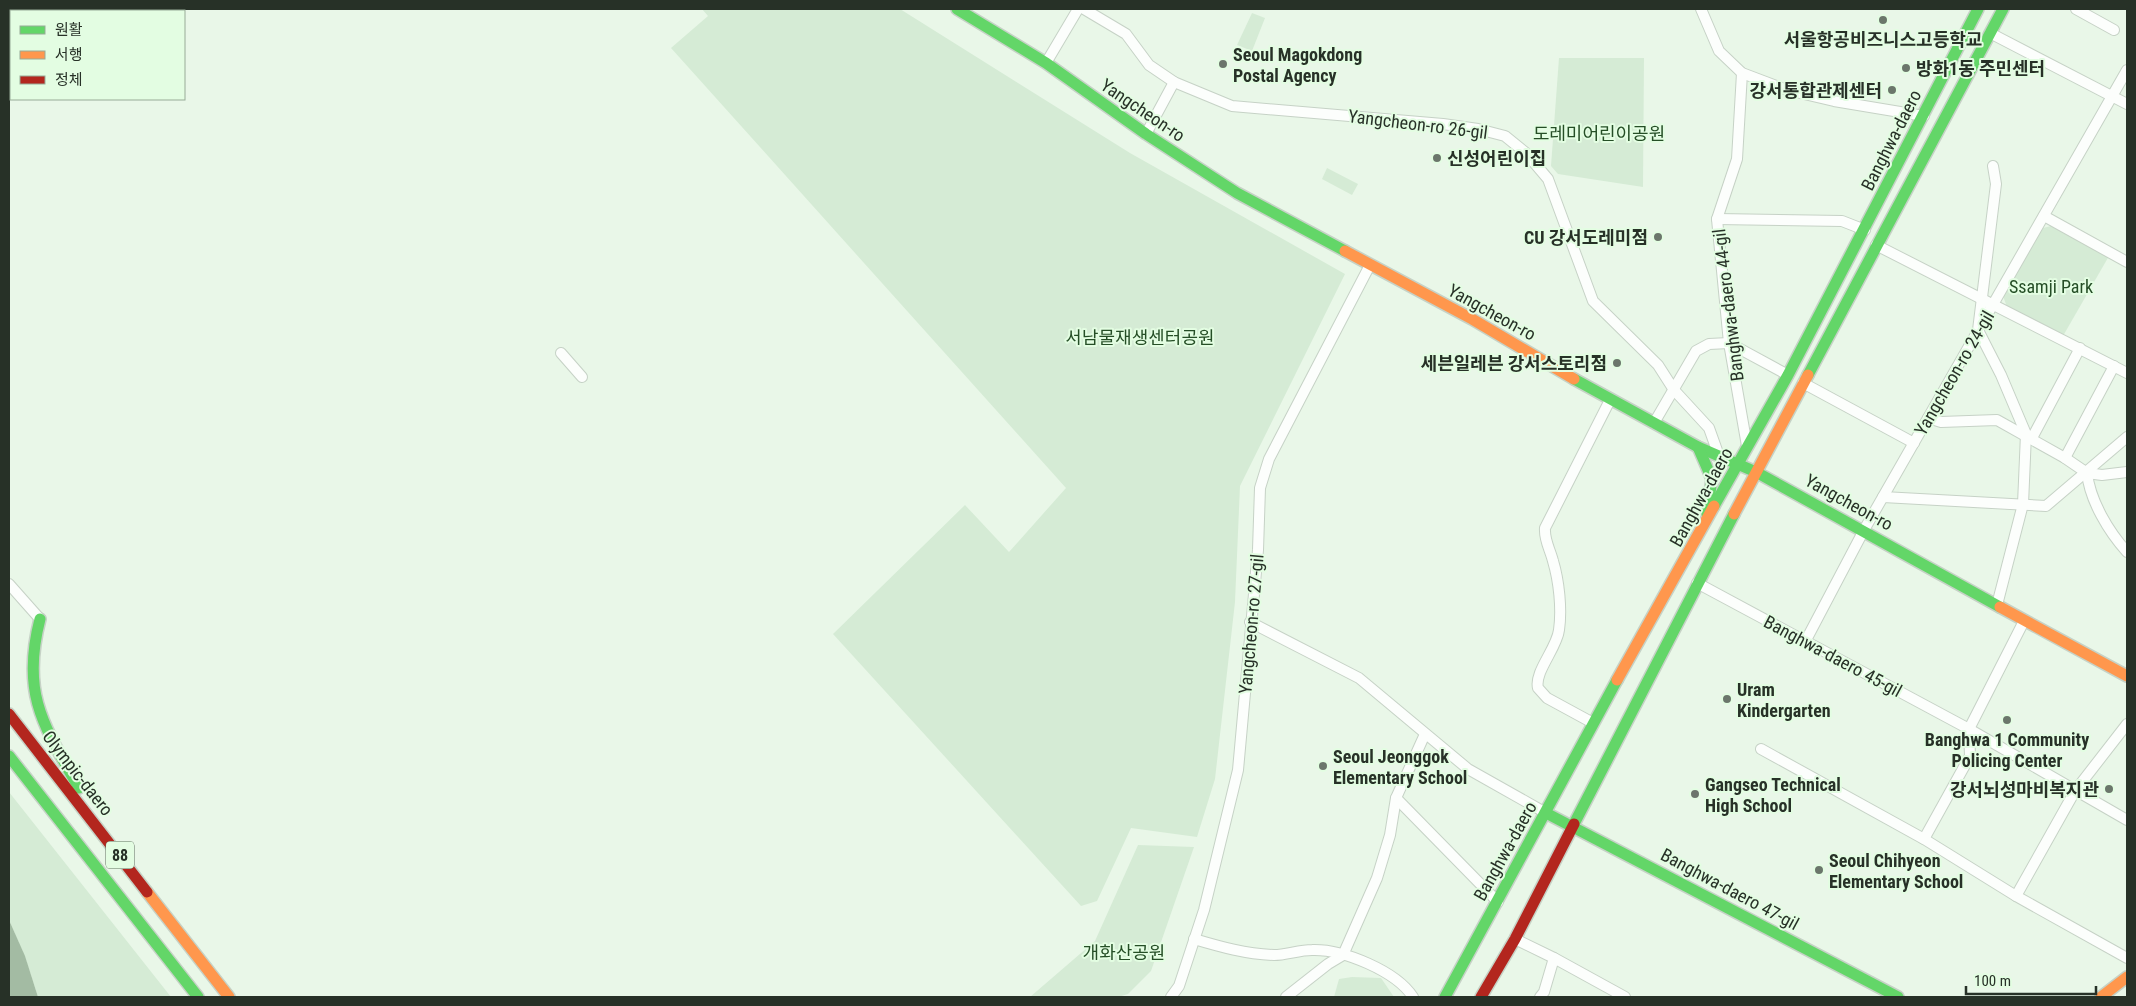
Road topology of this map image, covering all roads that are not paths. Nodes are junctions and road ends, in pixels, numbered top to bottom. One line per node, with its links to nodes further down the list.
1 (957, 9): 10 (main road, Yangcheon-ro)
2 (1078, 9): 10 (street)
3 (1084, 9): 13 (street, Yangcheon-ro 26-gil)
4 (1701, 9): 12 (street)
5 (1978, 9): 16 (main road, Banghwa-daero)
6 (2003, 9): 9 (main road, Banghwa-daero)
7 (2076, 9): 8 (street)
8 (2114, 30)
9 (1990, 33): 14 (street); 22 (main road, Banghwa-daero)
10 (1046, 63): 17 (main road, Yangcheon-ro)
11 (2127, 70): 14 (street, Yangcheon-ro 24-gil)
12 (1742, 73): 16 (street); 20 (street, Banghwa-daero 44-gil)
13 (1174, 82): 17 (street); 36 (street, Yangcheon-ro 26-gil)
14 (2112, 96): 15 (street); 19 (street, Yangcheon-ro 24-gil)
15 (2127, 104)
16 (1924, 116): 21 (main road, Banghwa-daero)
17 (1146, 134): 24 (main road, Yangcheon-ro)
18 (1993, 166): 25 (street)
19 (2044, 216): 23 (street); 26 (street, Yangcheon-ro 24-gil)
20 (1718, 218): 21 (street); 28 (street, Banghwa-daero 44-gil)
21 (1865, 230): 33 (main road, Banghwa-daero)
22 (1876, 245): 25 (street); 35 (main road, Banghwa-daero)
23 (2127, 262)
24 (1370, 265): 37 (main road, Yangcheon-ro); 61 (street, Yangcheon-ro 27-gil)
25 (1982, 297): 26 (street); 27 (street)
26 (1994, 304): 27 (street, Yangcheon-ro 24-gil); 29 (street)
27 (1978, 330): 38 (street, Yangcheon-ro 24-gil); 40 (street)
28 (1729, 343): 33 (street); 36 (street); 44 (street, Banghwa-daero 44-gil)
29 (2080, 348): 31 (street); 40 (street)
30 (561, 353): 34 (street)
31 (2114, 366): 32 (street); 46 (street)
32 (2127, 373)
33 (1788, 375): 44 (main road, Banghwa-daero)
34 (582, 376)
35 (1804, 383): 42 (street); 48 (main road, Banghwa-daero)
36 (1674, 390): 39 (street); 45 (street, Yangcheon-ro 26-gil)
37 (1610, 400): 39 (main road, Yangcheon-ro); 65 (street)
38 (1928, 418): 40 (street); 42 (street, Yangcheon-ro 24-gil)
39 (1654, 423): 43 (main road, Yangcheon-ro)
40 (2029, 436): 46 (street); 52 (street)
41 (2127, 437): 50 (street)
42 (1914, 443): 51 (street, Yangcheon-ro 24-gil)
43 (1698, 447): 45 (main road, Yangcheon-ro); 53 (main road)
44 (1748, 449): 47 (main road, Banghwa-daero)
45 (1719, 456): 47 (main road, Yangcheon-ro)
46 (2065, 458): 50 (street)
47 (1739, 464): 48 (main road, Yangcheon-ro); 53 (main road, Banghwa-daero)
48 (1756, 472): 54 (main road, Yangcheon-ro); 56 (main road, Banghwa-daero)
49 (2127, 472): 50 (street)
50 (2087, 474): 52 (street); 55 (street)
51 (1883, 498): 52 (street); 54 (street, Yangcheon-ro 24-gil)
52 (2023, 504): 58 (street)
53 (1706, 524): 65 (main road, Banghwa-daero)
54 (1864, 530): 58 (main road, Yangcheon-ro); 62 (street, Yangcheon-ro 24-gil)
55 (2127, 552)
56 (1697, 583): 62 (street, Banghwa-daero 45-gil); 75 (main road, Banghwa-daero)
57 (9, 584): 59 (street)
58 (1996, 605): 60 (main road, Yangcheon-ro)
59 (40, 619): 77 (main road)
60 (2024, 621): 63 (main road, Yangcheon-ro); 67 (street)
61 (1250, 622): 68 (street); 80 (street, Yangcheon-ro 27-gil)
62 (1805, 642): 67 (street, Banghwa-daero 45-gil)
63 (2127, 676)
64 (9, 714): 77 (main road, Olympic-daero / 88)
65 (1593, 723): 73 (main road, Banghwa-daero)
66 (2127, 724): 71 (street)
67 (1969, 729): 71 (street, Banghwa-daero 45-gil); 76 (street)
68 (1425, 734): 72 (street); 73 (street)
69 (1761, 749): 76 (street)
70 (9, 756): 88 (main road, 88)
71 (2075, 791): 74 (street, Banghwa-daero 45-gil); 78 (street)
72 (1396, 798): 79 (street); 83 (street)
73 (1546, 813): 75 (main road, Banghwa-daero 47-gil); 79 (main road, Banghwa-daero)
74 (2127, 820)
75 (1573, 826): 81 (main road, Banghwa-daero); 99 (main road, Banghwa-daero 47-gil)
76 (1924, 840): 78 (street)
77 (109, 841): 89 (main road, Olympic-daero / 88)
78 (2016, 896): 86 (street)
79 (1498, 902): 82 (main road, Banghwa-daero)
80 (1194, 939): 83 (street); 90 (street, Yangcheon-ro 27-gil)
81 (1515, 940): 84 (main road, Banghwa-daero); 85 (street)
82 (1474, 943): 93 (street); 94 (main road, Banghwa-daero)
83 (1344, 955): 91 (street); 92 (street)
84 (1506, 956): 95 (main road, Banghwa-daero); 96 (street)
85 (1554, 958): 97 (street); 98 (street)
86 (2127, 958)
87 (2127, 977): 100 (main road)
88 (198, 997)
89 (229, 997)
90 (1171, 997)
91 (1286, 997)
92 (1413, 997)
93 (1437, 997)
94 (1445, 997)
95 (1481, 997)
96 (1488, 997)
97 (1540, 997)
98 (1624, 997)
99 (1898, 997)
100 (2101, 997)

